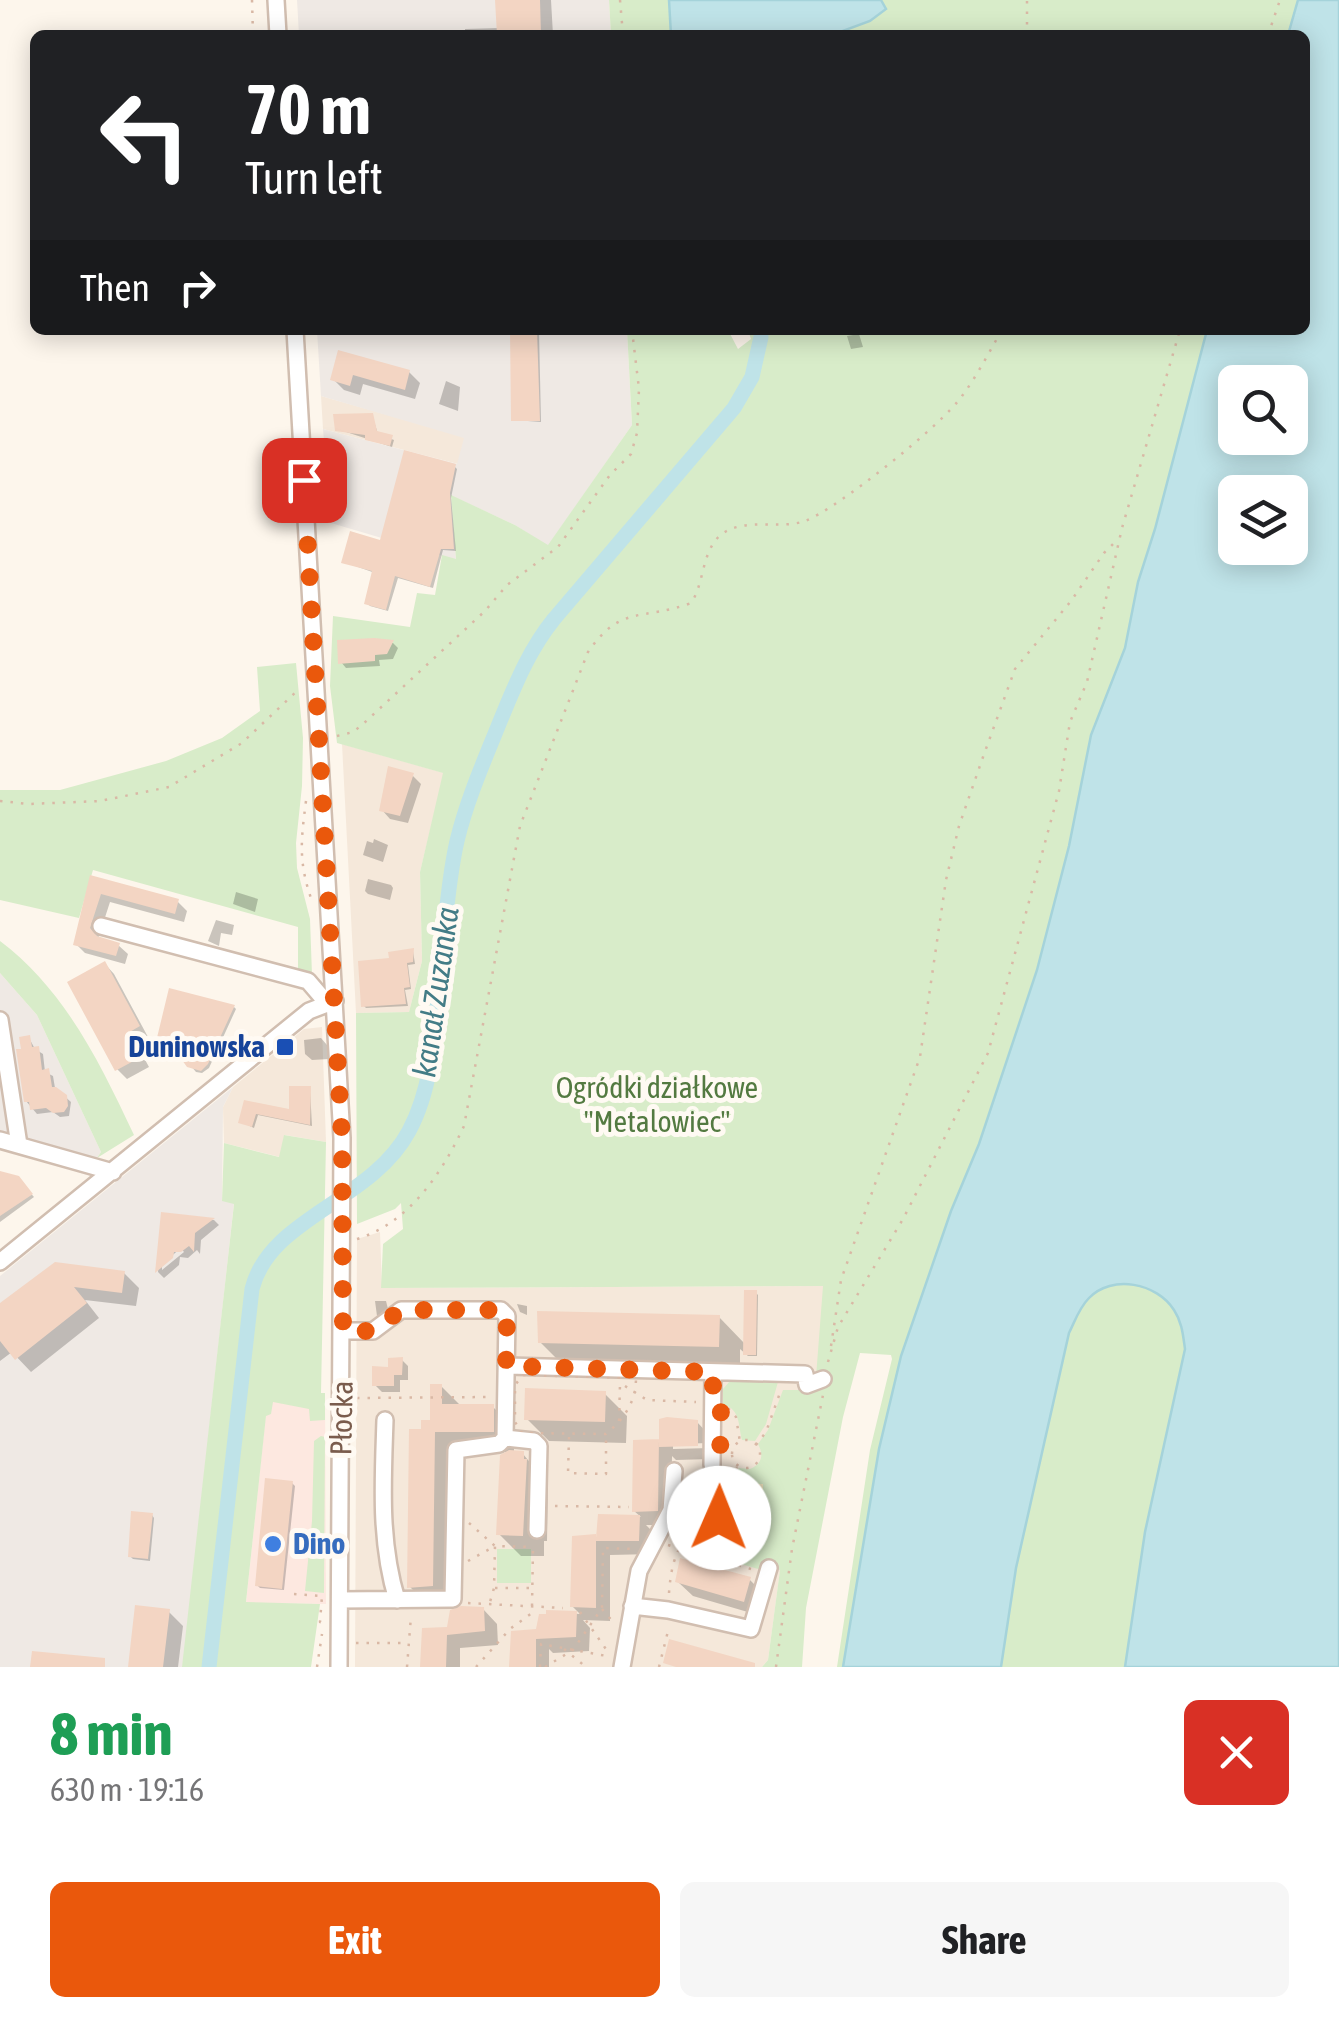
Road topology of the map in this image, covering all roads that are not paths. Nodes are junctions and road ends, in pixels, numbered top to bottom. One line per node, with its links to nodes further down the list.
1 (276, 0): 2 (street)
2 (278, 30)
3 (295, 335): 5 (street, Płocka)
4 (102, 926): 5 (street)
5 (330, 1001): 9 (street); 11 (street, Płocka)
6 (0, 1020): 8 (street)
7 (0, 1140): 8 (street)
8 (19, 1145): 9 (street)
9 (113, 1172): 10 (street)
10 (0, 1262)
11 (343, 1331): 12 (street); 21 (street, Płocka)
12 (506, 1366): 13 (street); 16 (street)
13 (713, 1372): 14 (street); 17 (street)
14 (815, 1382)
15 (384, 1420): 22 (street)
16 (505, 1438): 19 (street); 22 (street)
17 (716, 1468)
18 (674, 1470): 23 (street)
19 (537, 1530)
20 (768, 1570): 23 (street)
21 (340, 1600): 22 (street); 24 (street, Płocka)
22 (404, 1600)
23 (632, 1606): 25 (street)
24 (339, 1667)
25 (622, 1667)

